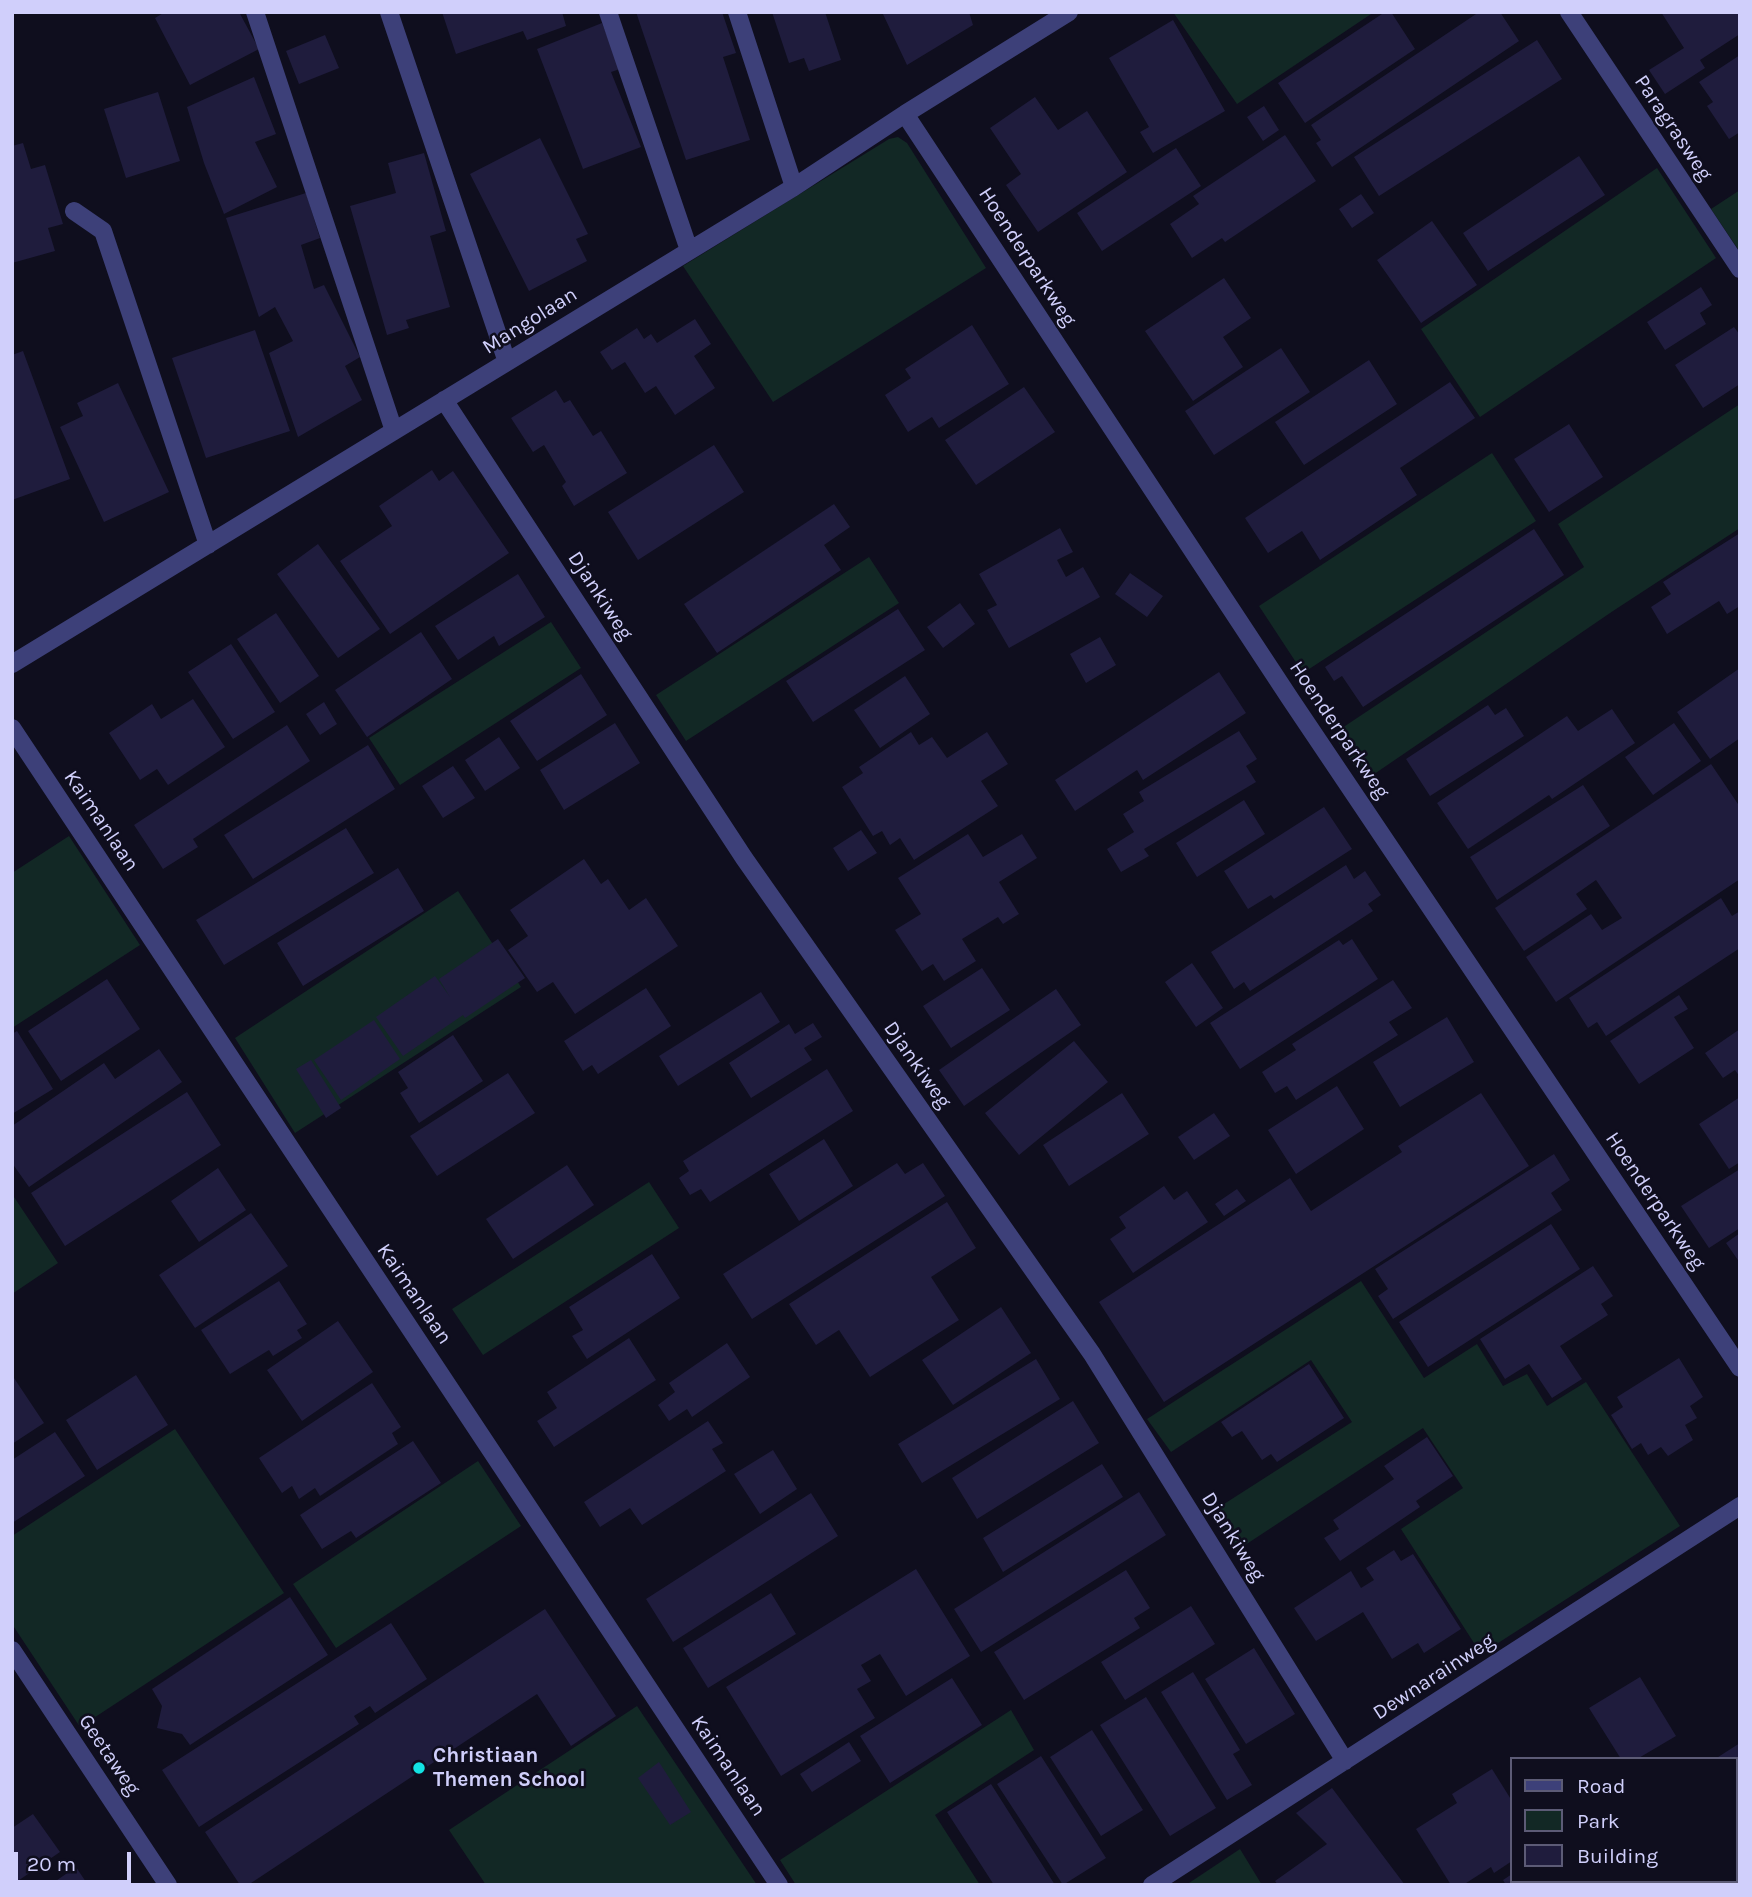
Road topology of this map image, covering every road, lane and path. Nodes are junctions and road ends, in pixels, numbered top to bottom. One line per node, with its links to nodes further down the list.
1 (255, 12): 14 (street)
2 (389, 12): 12 (street)
3 (608, 12): 10 (street)
4 (737, 12): 8 (street)
5 (1069, 12): 7 (street, Mangolaan)
6 (1569, 12): 11 (street, Paragrasweg)
7 (905, 114): 8 (street, Mangolaan); 18 (street, Hoenderparkweg)
8 (794, 187): 10 (street, Mangolaan)
9 (74, 211): 15 (street)
10 (689, 250): 12 (street, Mangolaan)
11 (1740, 269)
12 (507, 362): 13 (street, Mangolaan)
13 (444, 400): 14 (street, Mangolaan); 21 (street, Djankiweg)
14 (394, 432): 15 (street, Mangolaan)
15 (208, 545): 16 (street, Mangolaan)
16 (12, 664)
17 (12, 728): 23 (street, Kaimanlaan)
18 (1740, 1368)
19 (1740, 1506): 21 (street, Dewnarainweg)
20 (12, 1650): 22 (street, Geetaweg)
21 (1346, 1761): 24 (street, Dewnarainweg)
22 (168, 1885)
23 (779, 1885)
24 (1152, 1885)

